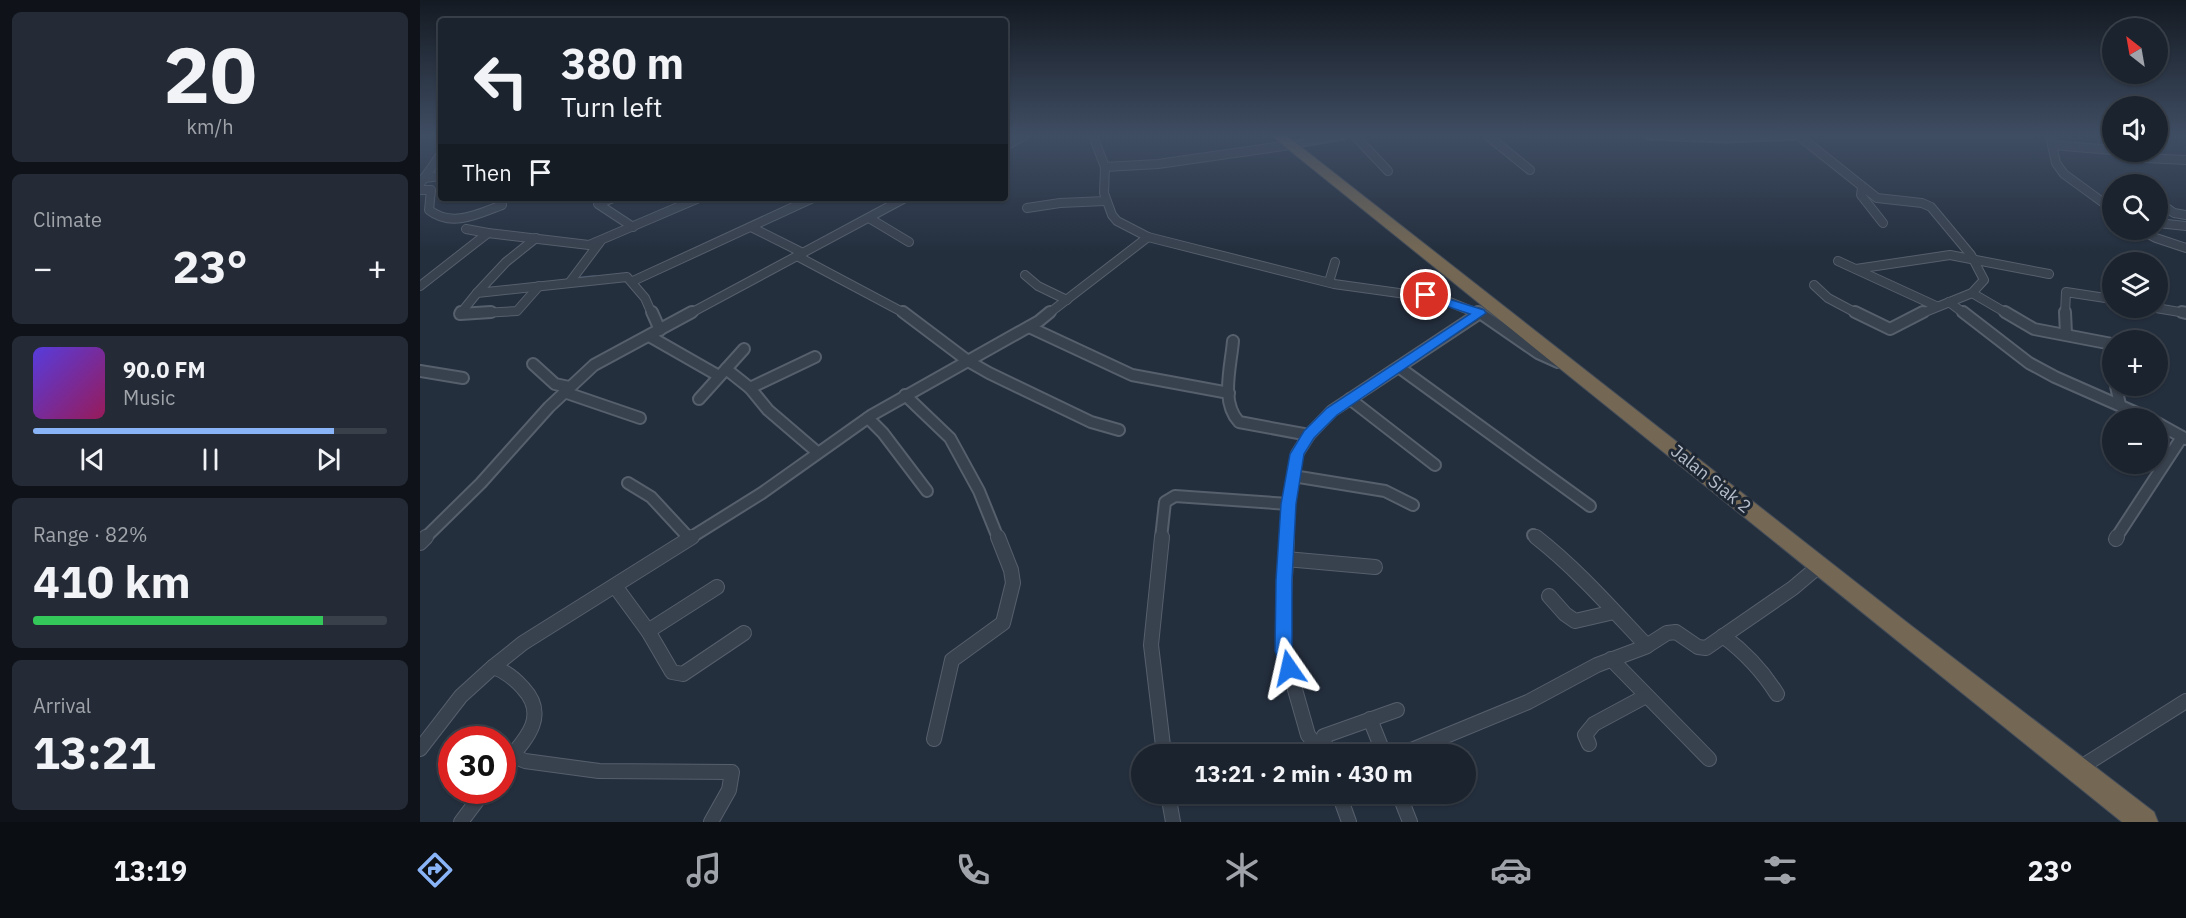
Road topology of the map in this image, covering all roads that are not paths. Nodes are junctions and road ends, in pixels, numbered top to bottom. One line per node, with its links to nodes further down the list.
1 (1105, 174): 14 (street)
2 (1328, 174): 67 (highway, Jalan Siak 2)
3 (1845, 174): 7 (street)
4 (2064, 174): 15 (street)
5 (438, 177): 6 (street)
6 (421, 182)
7 (1862, 188): 22 (street); 36 (street)
8 (420, 190): 17 (street)
9 (606, 201): 25 (street)
10 (683, 201): 16 (street)
11 (692, 201): 16 (street)
12 (807, 201): 26 (street)
13 (900, 201): 21 (street)
14 (1105, 201): 18 (street); 29 (street)
15 (2102, 202)
16 (687, 203): 25 (street)
17 (502, 205)
18 (1027, 208)
19 (2168, 209): 20 (street)
20 (2186, 215)
21 (869, 218): 33 (street); 35 (street)
22 (1883, 223)
23 (2168, 224): 24 (street)
24 (2186, 226)
25 (633, 227): 32 (street)
26 (751, 227): 35 (street); 43 (street)
27 (466, 229): 28 (street)
28 (488, 233): 30 (street); 46 (street)
29 (1148, 237): 44 (street); 51 (street)
30 (536, 238): 32 (street); 48 (street)
31 (2162, 240): 34 (street)
32 (600, 242): 42 (street)
33 (909, 242)
34 (2186, 248)
35 (800, 254): 58 (street); 65 (street)
36 (1972, 257): 39 (street); 40 (street); 49 (street)
37 (1838, 261): 39 (street)
38 (1335, 262): 44 (street)
39 (1856, 269): 53 (street)
40 (2049, 274)
41 (1025, 275): 51 (street)
42 (570, 282): 43 (street); 47 (street)
43 (633, 282): 58 (street)
44 (1329, 282): 55 (street)
45 (1814, 285): 53 (street)
46 (420, 286)
47 (539, 286): 48 (street); 48 (street)
48 (477, 293)
49 (1972, 293): 52 (street); 59 (street)
50 (2102, 297): 59 (street)
51 (1067, 300): 57 (street)
52 (1949, 302): 53 (street); 79 (street)
53 (1936, 306)
54 (2168, 310): 56 (street)
55 (1480, 313): 67 (street); 68 (street)
56 (2186, 313)
57 (1029, 327): 65 (street); 74 (street)
58 (660, 330): 60 (street)
59 (2066, 334): 62 (street)
60 (649, 336): 70 (street); 73 (street)
61 (1233, 341): 74 (street)
62 (2102, 342)
63 (744, 349): 70 (street)
64 (815, 357): 72 (street)
65 (968, 361): 75 (street); 83 (street)
66 (533, 364): 73 (street)
67 (1570, 365): 100 (highway, Jalan Siak 2)
68 (1400, 368): 78 (street); 94 (street)
69 (420, 371): 71 (street)
70 (723, 372): 72 (street); 77 (street)
71 (464, 378)
72 (750, 388): 87 (street)
73 (567, 390): 81 (street); 98 (street)
74 (1229, 393): 85 (street)
75 (905, 395): 82 (street); 117 (street)
76 (2118, 396): 79 (street)
77 (699, 399)
78 (1350, 399): 85 (street); 88 (street)
79 (2120, 405): 80 (street)
80 (2126, 408)
81 (640, 418)
82 (868, 418): 87 (street); 91 (street)
83 (1119, 429)
84 (2168, 429): 86 (street)
85 (1309, 435): 89 (street)
86 (2184, 438): 97 (street)
87 (817, 452): 96 (street)
88 (1435, 465)
89 (1293, 476): 92 (street); 93 (street)
90 (628, 483): 96 (street)
91 (927, 491)
92 (1289, 504): 99 (street); 118 (street)
93 (1413, 505)
94 (1590, 506)
95 (1533, 536): 105 (street)
96 (689, 538): 102 (street)
97 (2116, 539)
98 (420, 543)
99 (1286, 559): 101 (street); 119 (street)
100 (1820, 566): 108 (street); 128 (highway, Jalan Siak 2)
101 (1375, 567)
102 (615, 586): 106 (street); 111 (street)
103 (717, 587): 106 (street)
104 (1549, 596): 105 (street)
105 (1614, 612): 109 (street)
106 (648, 632): 107 (street)
107 (744, 633)
108 (1723, 636): 109 (street); 112 (street)
109 (1647, 646): 110 (street)
110 (1611, 659): 113 (street); 122 (street)
111 (493, 667): 124 (street); 125 (street)
112 (1777, 694)
113 (1646, 696): 123 (street); 126 (street)
114 (2186, 701): 128 (street)
115 (1397, 710): 116 (street)
116 (1370, 719): 120 (street); 121 (street)
117 (934, 739)
118 (1163, 744)
119 (1315, 744)
120 (1324, 744)
121 (1380, 744)
122 (1426, 744)
123 (1589, 744)
124 (420, 749)
125 (516, 749)
126 (1709, 759)
127 (516, 761): 134 (street)
128 (2078, 770): 138 (highway, Jalan Siak 2)
129 (474, 804): 133 (street)
130 (1170, 804): 135 (street)
131 (1343, 804): 136 (street)
132 (1403, 804): 137 (street)
133 (461, 822)
134 (711, 822)
135 (1173, 822)
136 (1349, 822)
137 (1410, 822)
138 (2144, 822)

